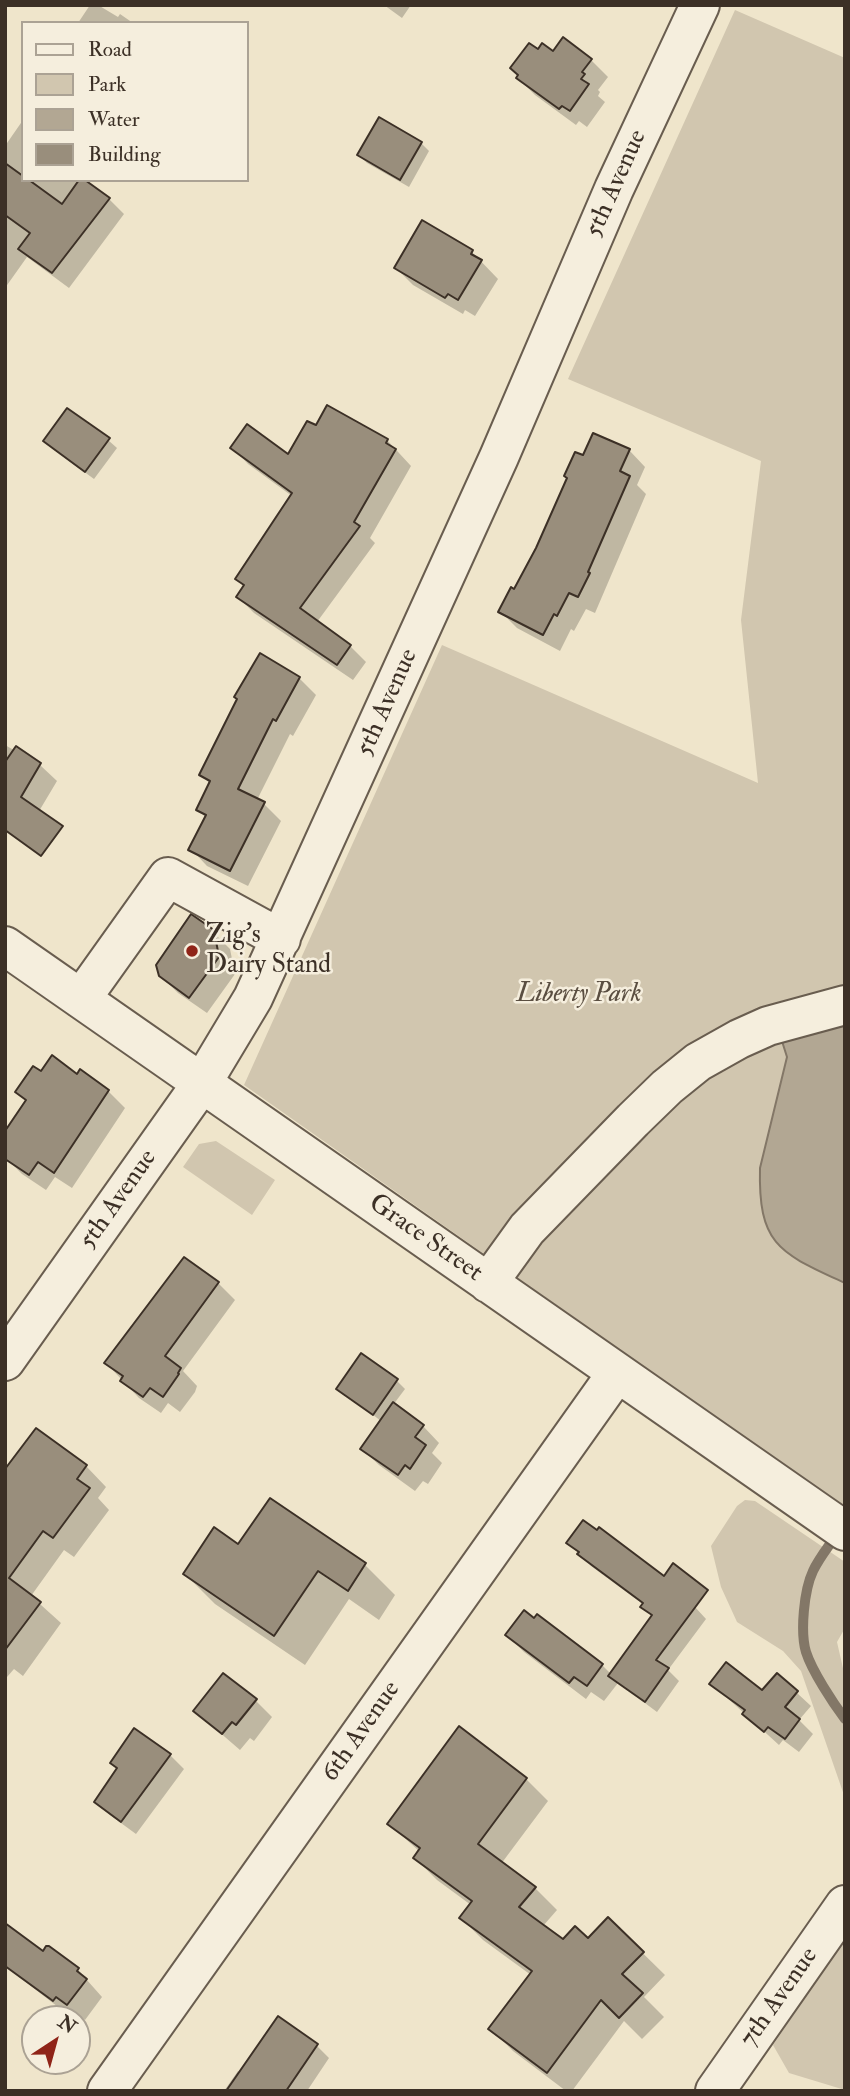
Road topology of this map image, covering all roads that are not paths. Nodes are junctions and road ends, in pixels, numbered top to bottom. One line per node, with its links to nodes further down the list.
1 (700, 5): 2 (street, 5th Avenue)
2 (281, 939): 4 (street); 6 (street, 5th Avenue)
3 (5, 946): 4 (street, Grace Street)
4 (81, 999): 6 (street, Grace Street)
5 (845, 1005): 7 (street)
6 (202, 1083): 7 (street, Grace Street); 8 (street, 5th Avenue)
7 (488, 1283): 9 (street, Grace Street)
8 (5, 1361)
9 (617, 1373): 10 (street, Grace Street); 12 (street, 6th Avenue)
10 (833, 1523)
11 (845, 1905): 13 (street, 7th Avenue)
12 (107, 2091)
13 (715, 2091)

